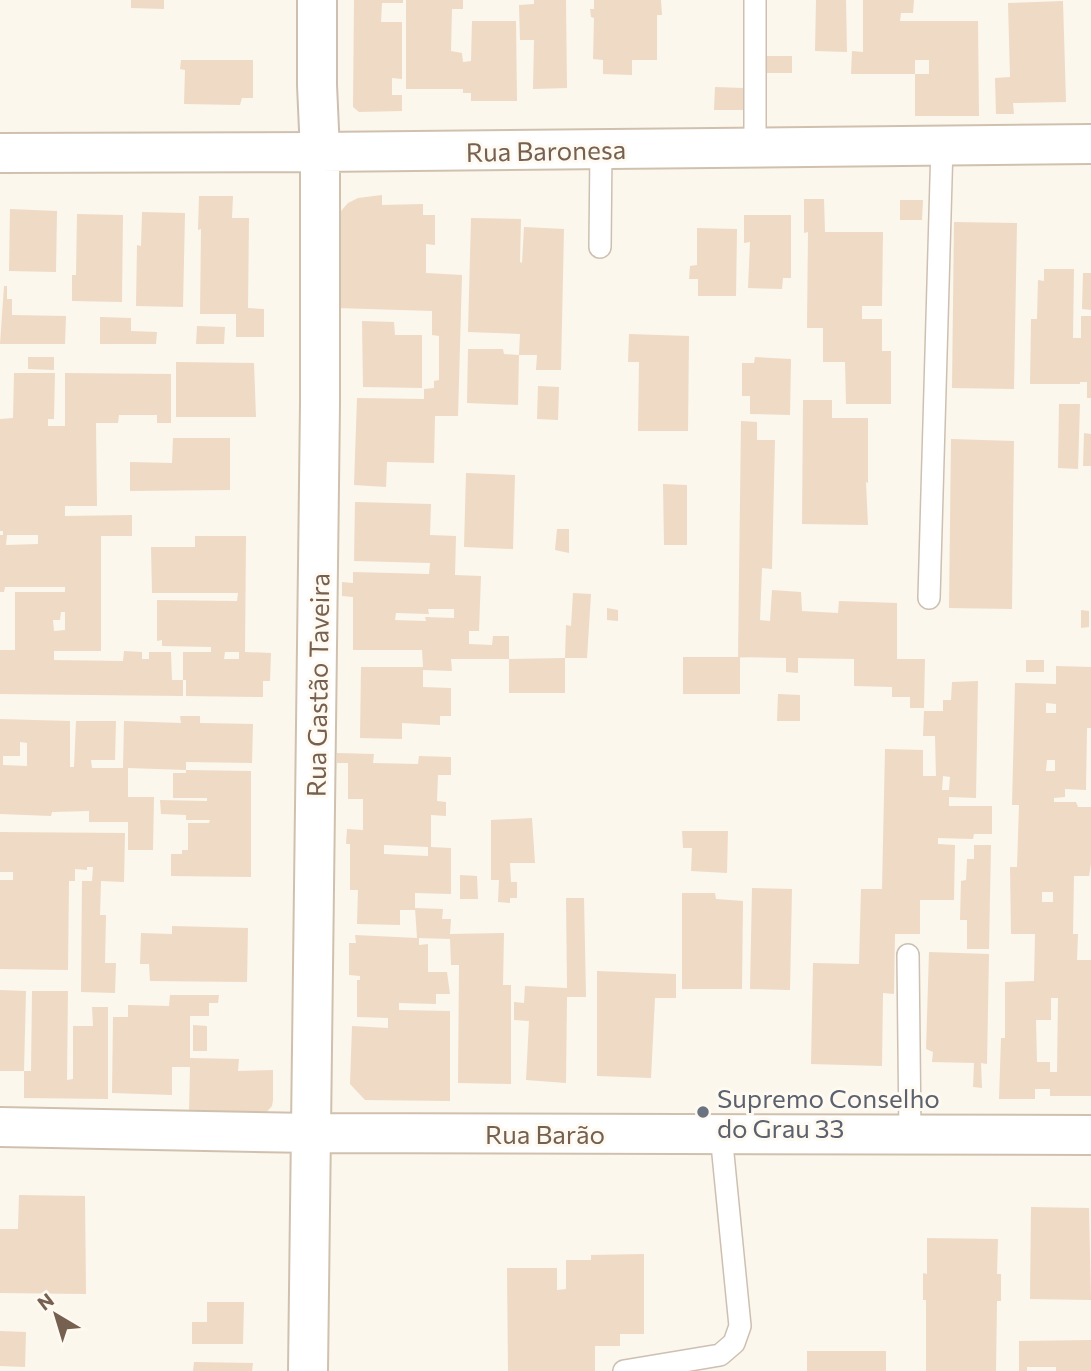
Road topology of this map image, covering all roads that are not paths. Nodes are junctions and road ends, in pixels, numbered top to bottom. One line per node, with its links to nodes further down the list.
1 (317, 0): 7 (street, Rua Gastão Taveira)
2 (755, 0): 5 (lane)
3 (1091, 144): 4 (street, Rua Baronesa)
4 (942, 145): 5 (street, Rua Baronesa); 10 (lane)
5 (755, 147): 6 (street, Rua Baronesa)
6 (601, 149): 7 (street, Rua Baronesa); 9 (lane)
7 (320, 152): 8 (street, Rua Baronesa); 13 (street, Rua Gastão Taveira)
8 (0, 153)
9 (600, 247)
10 (929, 598)
11 (908, 955): 15 (lane)
12 (0, 1126): 13 (street, Rua Barão)
13 (311, 1133): 14 (street, Rua Barão); 17 (street, Rua Gastão Taveira)
14 (722, 1134): 15 (street, Rua Barão); 18 (lane)
15 (910, 1134): 16 (street, Rua Barão)
16 (1091, 1135)
17 (308, 1371)
18 (624, 1371)

